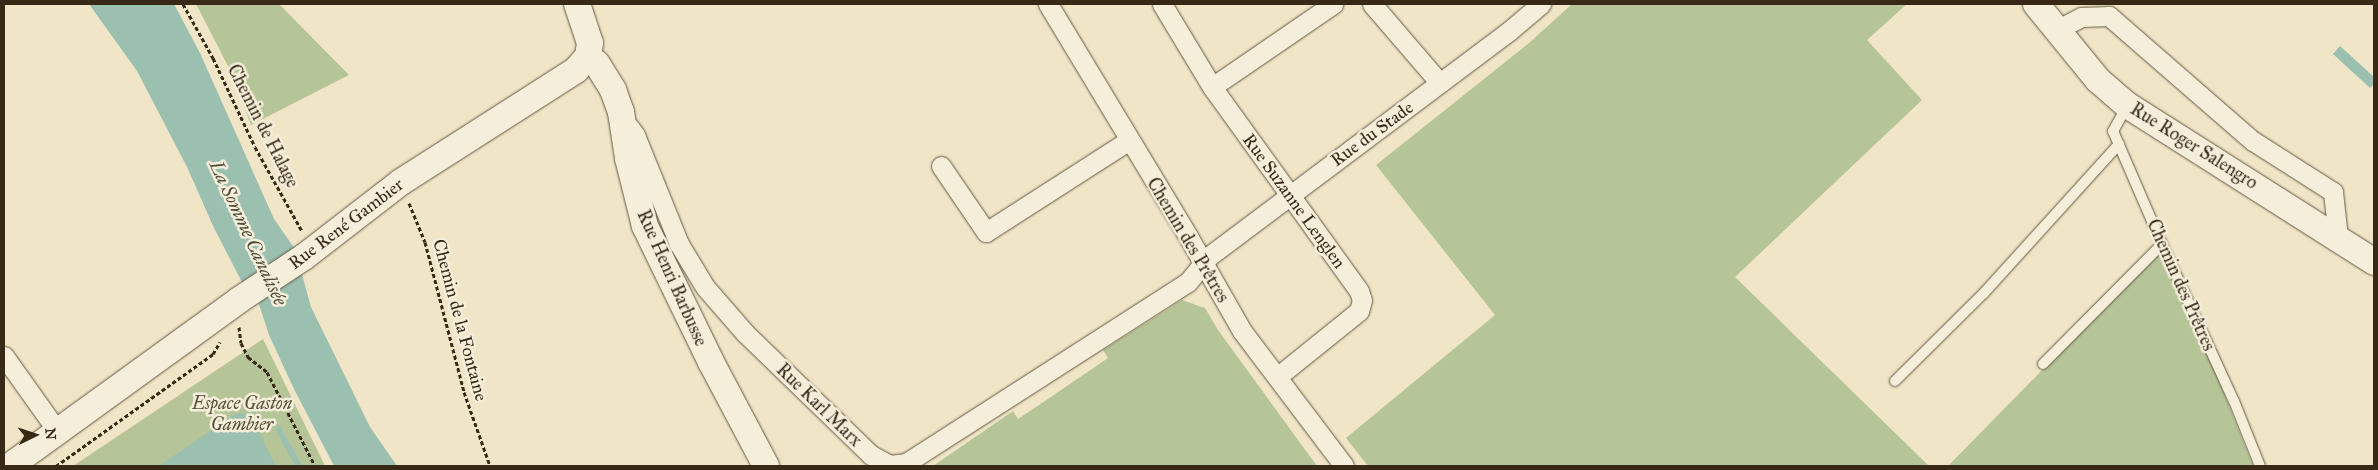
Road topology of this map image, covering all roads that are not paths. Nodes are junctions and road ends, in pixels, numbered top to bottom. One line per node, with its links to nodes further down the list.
1 (577, 4): 10 (street)
2 (1048, 4): 15 (street, Chemin des Prêtres)
3 (1162, 4): 12 (street, Rue Suzanne Lenglen)
4 (1333, 4): 12 (street)
5 (1372, 4): 11 (street)
6 (1541, 4): 11 (street, Rue du Stade)
7 (2036, 4): 9 (street, Rue Roger Salengro)
8 (2102, 10): 9 (street); 19 (street)
9 (2056, 30): 13 (street, Rue Roger Salengro)
10 (588, 56): 14 (street, Rue Henri Barbusse); 27 (street, Rue René Gambier)
11 (1440, 83): 18 (street, Rue du Stade)
12 (1212, 87): 18 (street, Rue Suzanne Lenglen)
13 (2127, 105): 16 (lane, Chemin des Prêtres); 19 (street, Rue Roger Salengro)
14 (624, 127): 22 (street, Rue Karl Marx); 29 (street, Rue Henri Barbusse)
15 (1128, 141): 17 (street); 22 (street, Chemin des Prêtres)
16 (2119, 144): 20 (lane, Chemin des Prêtres); 26 (lane)
17 (941, 166)
18 (1290, 194): 22 (street, Rue du Stade); 25 (street, Rue Suzanne Lenglen)
19 (2338, 238): 21 (street, Rue Roger Salengro)
20 (2162, 244): 24 (lane); 31 (lane, Chemin des Prêtres)
21 (2374, 262)
22 (1203, 265): 25 (street, Chemin des Prêtres)
23 (4, 356): 27 (street)
24 (2043, 364)
25 (1277, 377): 30 (street, Chemin des Prêtres)
26 (1895, 381)
27 (58, 432): 28 (street, Rue René Gambier)
28 (10, 466)
29 (766, 466)
30 (1344, 466)
31 (2260, 466)

